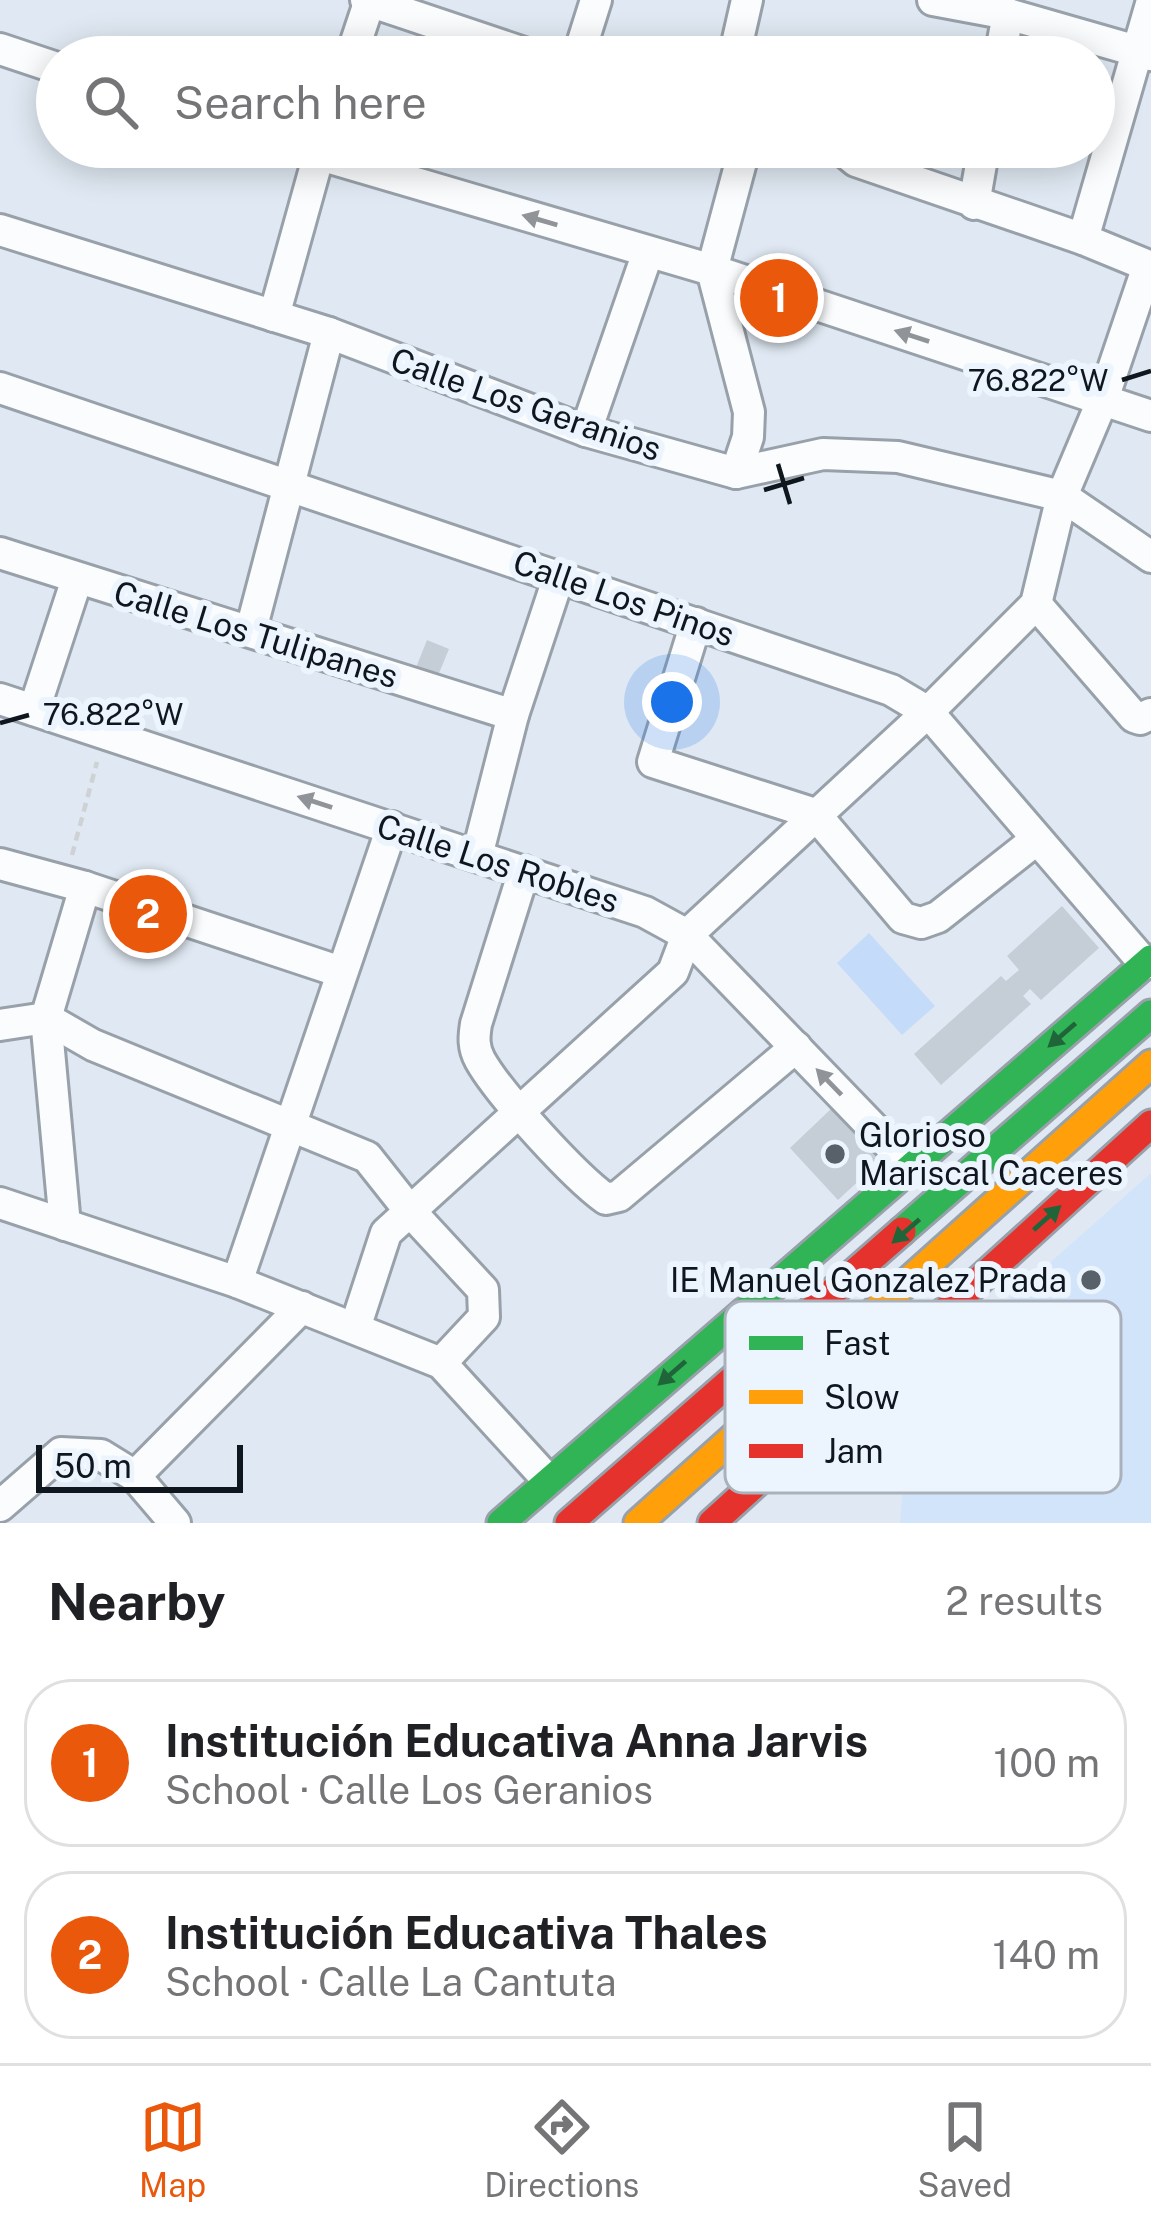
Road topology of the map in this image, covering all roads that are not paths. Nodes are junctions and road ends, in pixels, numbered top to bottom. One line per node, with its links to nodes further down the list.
1 (369, 0): 7 (street); 8 (street)
2 (596, 0): 9 (street)
3 (747, 0): 10 (street)
4 (933, 0): 6 (street)
5 (1151, 4): 15 (street)
6 (1008, 14): 11 (street); 12 (street)
7 (358, 36)
8 (474, 36)
9 (585, 36)
10 (739, 36)
11 (1004, 36)
12 (1085, 36)
13 (1115, 45): 15 (street)
14 (0, 49): 16 (street)
15 (1144, 53): 17 (street)
16 (36, 61)
17 (1115, 141)
18 (307, 168): 30 (street)
19 (370, 168): 27 (street, one-way to 19)
20 (739, 168): 29 (street)
21 (877, 168): 24 (street)
22 (980, 168): 24 (street)
23 (1106, 168): 26 (street)
24 (974, 204): 26 (street)
25 (0, 230): 30 (street, Calle Los Geranios)
26 (1083, 239): 28 (street)
27 (648, 252): 29 (street); 35 (street)
28 (1149, 267): 33 (street)
29 (712, 270): 33 (street, one-way to 29); 36 (street)
30 (274, 316): 31 (street, Calle Los Geranios)
31 (329, 334): 35 (street, Calle Los Geranios); 37 (street)
32 (0, 388): 37 (street, Calle Los Pinos)
33 (1103, 399): 34 (street); 38 (street)
34 (1151, 416)
35 (586, 431): 36 (street, Calle Los Geranios)
36 (736, 473): 38 (street, Calle Los Geranios)
37 (290, 485): 41 (street, Calle Los Pinos); 45 (street)
38 (1062, 496): 40 (street); 43 (street)
39 (0, 553): 42 (street, Calle Los Tulipanes)
40 (1151, 557)
41 (559, 576): 44 (street, Calle Los Pinos); 50 (street)
42 (77, 579): 45 (street, Calle Los Tulipanes); 47 (street)
43 (1036, 604): 48 (street); 49 (street)
44 (696, 623): 48 (street, Calle Los Pinos); 51 (street)
45 (250, 630): 50 (street, Calle Los Tulipanes)
46 (0, 699): 47 (street, Calle Los Robles)
47 (34, 710): 52 (street, Calle Los Robles, one-way to 47)
48 (928, 712): 51 (street); 53 (street, Calle Los Pinos)
49 (1151, 714)
50 (513, 715): 54 (street)
51 (815, 814): 53 (street); 58 (street)
52 (392, 827): 54 (street, Calle Los Robles); 60 (street)
53 (1037, 839): 59 (street, Calle Los Pinos)
54 (477, 856): 56 (street, Calle Los Robles)
55 (0, 864): 57 (street)
56 (524, 871): 58 (street, Calle Los Robles); 66 (street)
57 (75, 885): 60 (street); 62 (street)
58 (687, 935): 64 (street, Calle Los Robles); 66 (street)
59 (1148, 962): 69 (main road, one-way to 69)
60 (341, 972): 68 (street)
61 (1151, 1014): 75 (main road, one-way to 75)
62 (46, 1018): 63 (street); 68 (street); 72 (street)
63 (0, 1024)
64 (796, 1048): 66 (street); 69 (street, Calle Los Robles, one-way to 64)
65 (1151, 1064): 76 (main road)
66 (521, 1111): 71 (street)
67 (1151, 1124): 77 (main road, one-way to 67)
68 (290, 1126): 71 (street); 73 (street)
69 (910, 1166): 74 (main road, one-way to 74)
70 (0, 1203): 72 (street)
71 (409, 1210): 80 (street); 81 (street)
72 (65, 1225): 73 (street)
73 (237, 1282): 78 (street)
74 (754, 1301)
75 (823, 1301)
76 (886, 1301)
77 (956, 1301)
78 (302, 1307): 80 (street); 84 (street)
79 (725, 1326): 85 (main road, one-way to 85)
80 (355, 1328): 81 (street)
81 (441, 1363): 85 (street)
82 (725, 1387): 90 (main road, one-way to 90)
83 (725, 1445): 91 (main road)
84 (135, 1476): 87 (street); 88 (street)
85 (548, 1480): 89 (main road)
86 (745, 1493): 92 (main road, one-way to 86)
87 (0, 1506)
88 (175, 1523)
89 (501, 1523)
90 (569, 1523)
91 (638, 1523)
92 (712, 1523)

